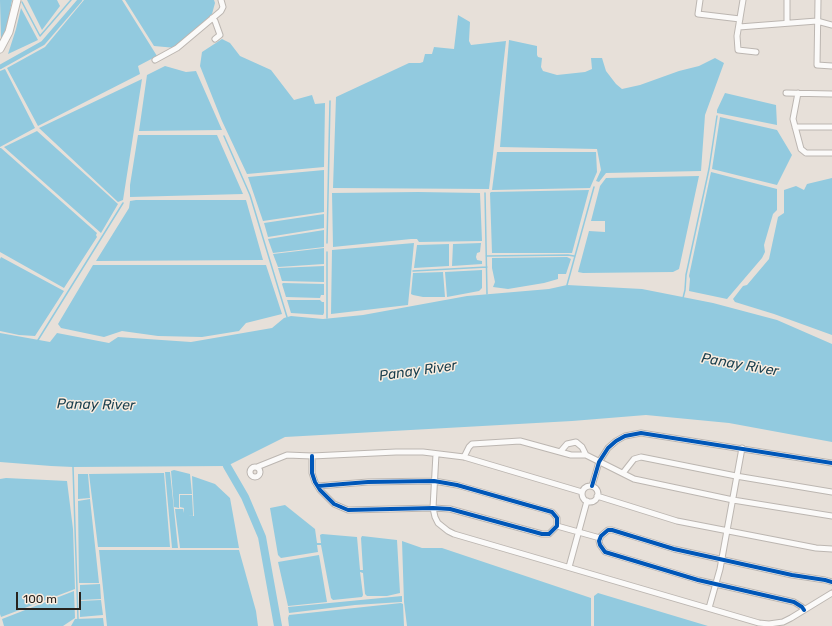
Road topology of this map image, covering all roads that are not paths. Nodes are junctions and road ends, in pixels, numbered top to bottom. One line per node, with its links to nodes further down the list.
1 (17, 0): 14 (main road)
2 (221, 0): 7 (street)
3 (700, 0): 8 (street)
4 (743, 0): 8 (street)
5 (787, 0): 10 (street)
6 (818, 0): 9 (street)
7 (212, 18): 13 (street); 16 (street)
8 (740, 19): 12 (street)
9 (817, 21): 10 (street); 11 (street); 17 (street)
10 (787, 22): 12 (street)
11 (832, 25)
12 (739, 27): 15 (street)
13 (215, 39)
14 (0, 49)
15 (756, 52)
16 (156, 60)
17 (832, 66)
18 (786, 93): 19 (street)
19 (798, 94): 20 (street); 21 (street)
20 (832, 94)
21 (795, 127): 22 (street); 23 (street)
22 (832, 127)
23 (832, 153)
24 (742, 448): 30 (street); 31 (street); 34 (street)
25 (561, 451): 27 (street); 27 (street); 29 (street)
26 (436, 454): 28 (street); 29 (street); 35 (street)
27 (586, 455): 30 (street)
28 (312, 456): 32 (street); 36 (street)
29 (464, 457): 38 (street)
30 (599, 462): 33 (street); 37 (street)
31 (832, 463)
32 (257, 467)
33 (623, 473): 34 (street); 41 (street)
34 (736, 476): 39 (street); 41 (street)
35 (434, 481): 36 (street); 43 (street); 45 (street)
36 (318, 486): 43 (street)
37 (592, 486): 38 (street); 40 (street)
38 (582, 492): 42 (street)
39 (832, 492)
40 (597, 496): 42 (street); 46 (street)
41 (733, 500): 44 (street); 46 (street)
42 (588, 501): 47 (street)
43 (432, 508): 45 (street); 51 (street)
44 (832, 516)
45 (557, 526): 47 (street)
46 (728, 531): 49 (street); 50 (street)
47 (578, 532): 48 (street); 51 (street)
48 (600, 538): 50 (street); 53 (street)
49 (832, 549)
50 (722, 559): 52 (street); 53 (street)
51 (569, 567): 55 (street)
52 (832, 582)
53 (716, 584): 55 (street); 56 (street)
54 (832, 593): 56 (street)
55 (709, 608): 56 (street)
56 (804, 610)

